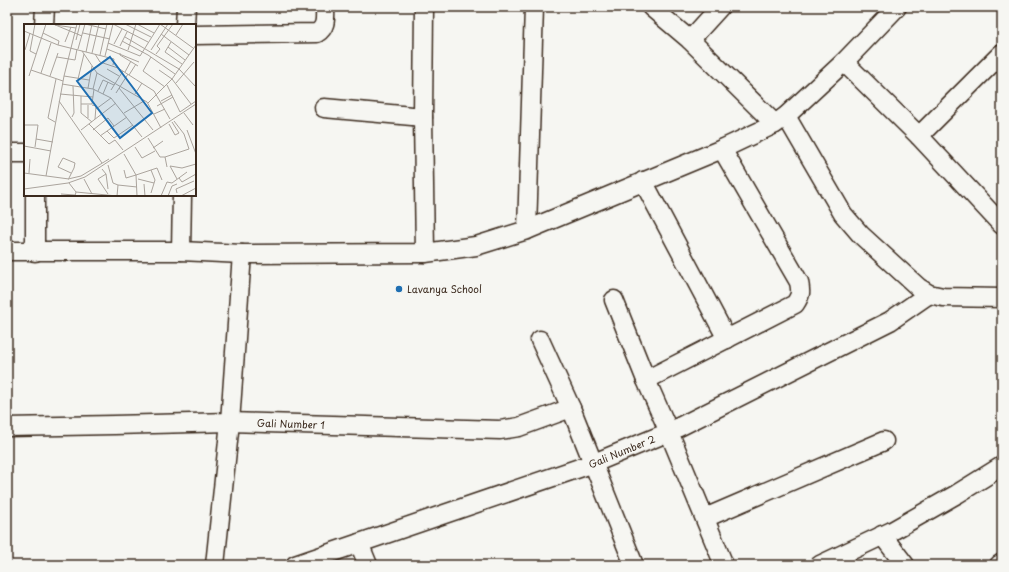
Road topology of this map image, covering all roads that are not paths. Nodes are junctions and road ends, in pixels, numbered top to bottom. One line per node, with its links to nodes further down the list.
1 (45, 7): 9 (street)
2 (186, 7): 10 (street)
3 (325, 7): 11 (street)
4 (424, 7): 16 (street)
5 (534, 7): 26 (street)
6 (651, 7): 12 (street)
7 (720, 7): 12 (street)
8 (897, 7): 14 (street)
9 (44, 24)
10 (185, 24)
11 (196, 34)
12 (690, 40): 17 (street)
13 (1002, 53): 18 (street)
14 (844, 62): 17 (street); 18 (street)
15 (324, 108): 16 (street)
16 (423, 117): 30 (street)
17 (780, 120): 19 (street); 32 (street)
18 (919, 136): 25 (street)
19 (722, 149): 22 (street); 35 (street)
20 (7, 153): 21 (street)
21 (24, 153)
22 (643, 181): 26 (street); 35 (street)
23 (35, 196): 28 (street)
24 (182, 196): 29 (street)
25 (1002, 225)
26 (527, 230): 30 (street)
27 (7, 251): 28 (street)
28 (35, 252): 29 (street)
29 (181, 252): 31 (street)
30 (425, 253): 31 (street)
31 (242, 254): 39 (street)
32 (929, 294): 33 (street); 41 (street, Gali Number 2)
33 (1002, 298)
34 (614, 300): 37 (street)
35 (727, 339): 37 (street)
36 (540, 340): 38 (street)
37 (646, 380): 41 (street)
38 (571, 408): 39 (street, Gali Number 1); 43 (street)
39 (230, 422): 40 (street, Gali Number 1); 49 (street)
40 (7, 427)
41 (669, 432): 43 (street, Gali Number 2); 45 (street)
42 (884, 441): 45 (street)
43 (594, 463): 47 (street, Gali Number 2); 52 (street)
44 (1002, 466): 46 (street)
45 (705, 518): 53 (street)
46 (882, 535): 54 (street); 55 (street)
47 (360, 543): 50 (street, Gali Number 2); 51 (street)
48 (1002, 563): 56 (street)
49 (215, 565)
50 (295, 565)
51 (368, 565)
52 (634, 565)
53 (724, 565)
54 (820, 565)
55 (905, 565)
56 (999, 565)

